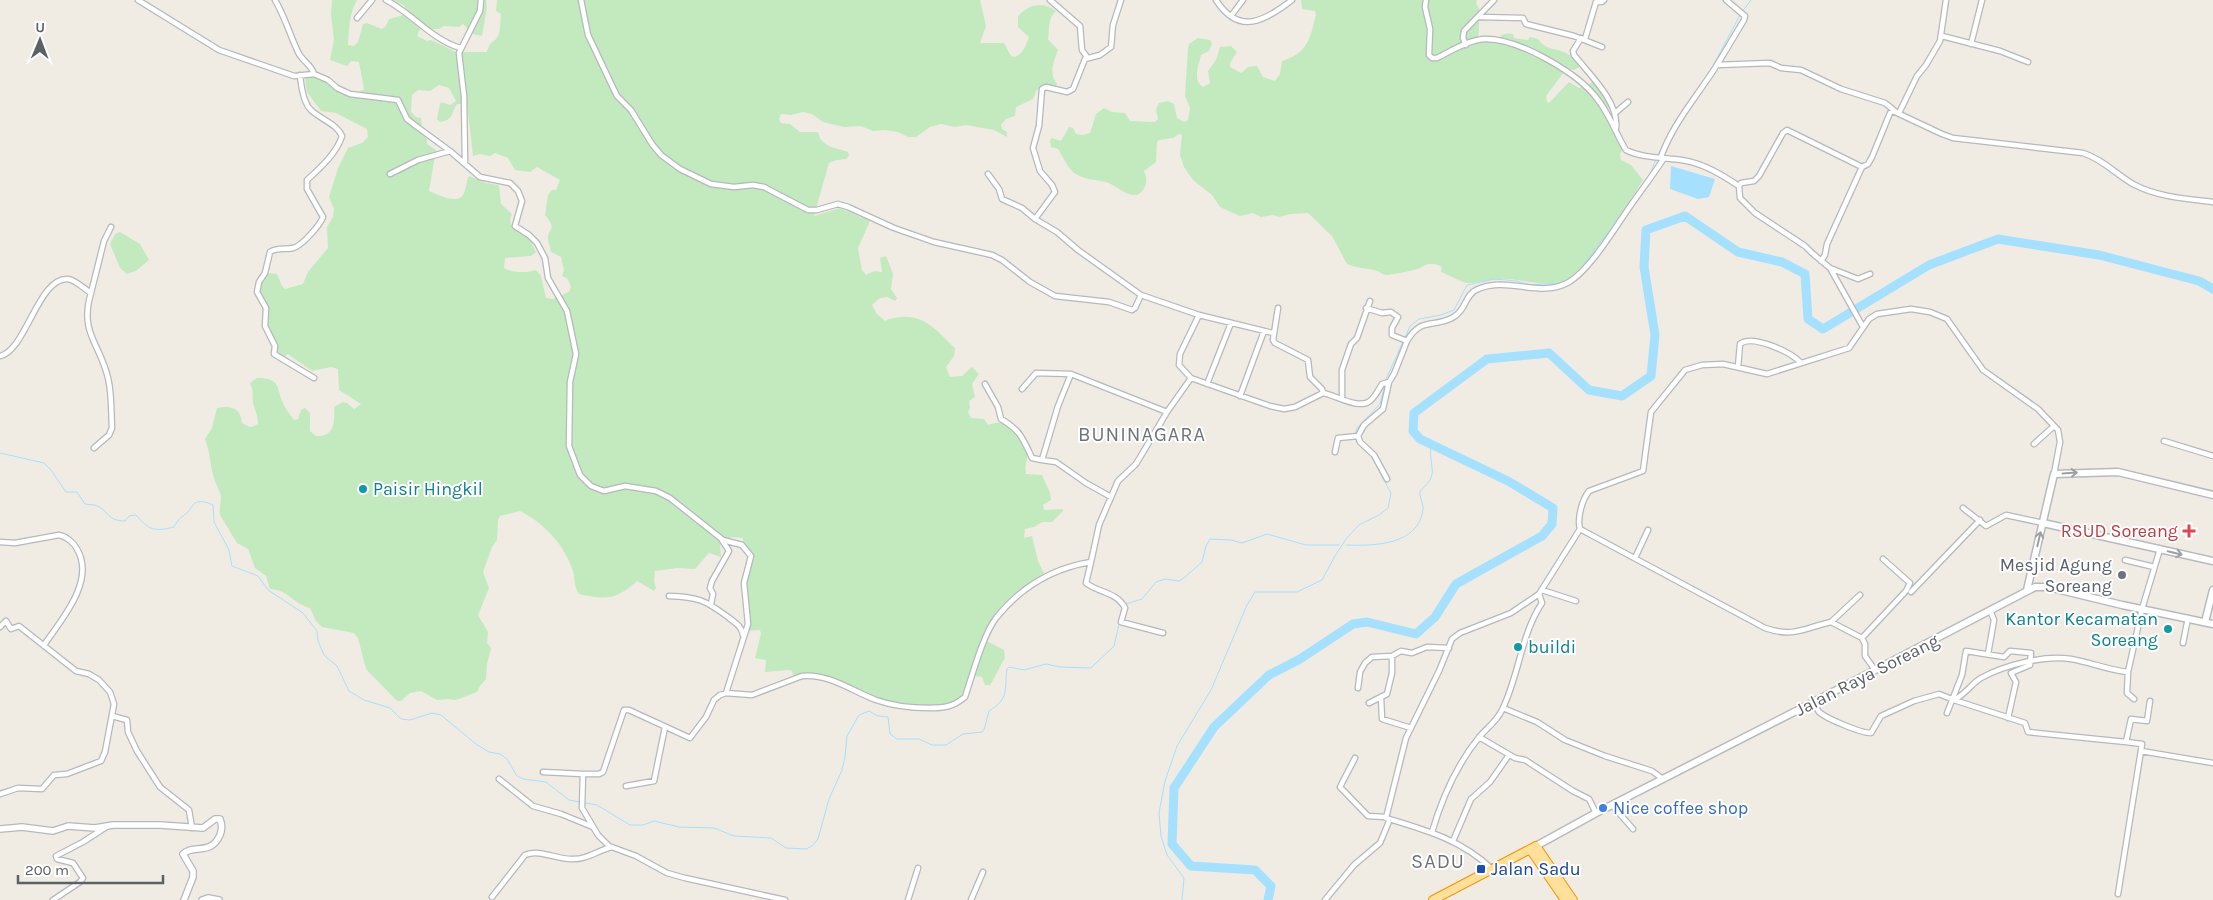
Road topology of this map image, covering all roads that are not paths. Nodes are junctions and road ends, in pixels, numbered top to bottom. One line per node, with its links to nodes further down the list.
1 (138, 0): 31 (street)
2 (275, 0): 30 (street)
3 (372, 0): 20 (street)
4 (386, 0): 26 (street)
5 (480, 0): 26 (street)
6 (581, 0): 50 (street)
7 (1050, 0): 27 (street)
8 (1121, 0): 27 (street)
9 (1216, 0): 18 (street)
10 (1243, 0): 18 (street)
11 (1292, 0): 18 (street)
12 (1426, 0): 24 (street)
13 (1494, 0): 19 (street)
14 (1604, 0): 22 (street)
15 (1726, 0): 29 (street)
16 (1946, 0): 21 (street)
17 (1982, 0): 23 (street)
18 (1231, 16)
19 (1479, 17): 22 (street); 24 (street)
20 (358, 18)
21 (1942, 36): 23 (street); 34 (street)
22 (1583, 39): 25 (street); 33 (street)
23 (1971, 44): 28 (street)
24 (1466, 45): 35 (street)
25 (1602, 47)
26 (460, 48): 38 (street)
27 (1086, 57): 44 (street)
28 (2028, 62)
29 (1717, 65): 34 (street); 37 (street)
30 (314, 74): 31 (street); 36 (street)
31 (300, 75): 64 (street)
32 (1628, 102): 33 (street)
33 (1616, 112): 35 (street)
34 (1897, 112): 39 (street); 43 (street)
35 (1616, 129): 37 (street)
36 (450, 151): 38 (street); 40 (street)
37 (1660, 157): 42 (street); 59 (street)
38 (465, 163): 91 (street)
39 (1862, 167): 42 (street); 46 (street)
40 (390, 174)
41 (988, 174): 44 (street)
42 (1739, 186): 46 (street)
43 (2213, 202)
44 (1036, 219): 50 (street)
45 (110, 227): 49 (street)
46 (1821, 261): 47 (street)
47 (1830, 268): 48 (street); 56 (street)
48 (1870, 274)
49 (91, 293): 60 (street); 78 (street)
50 (1141, 295): 54 (street)
51 (1370, 300): 53 (street)
52 (1278, 308): 58 (street)
53 (1366, 308): 59 (street); 72 (street)
54 (1199, 315): 55 (street); 65 (street)
55 (1231, 323): 57 (street); 68 (street)
56 (1863, 327): 61 (street); 74 (street)
57 (1264, 331): 58 (street); 71 (street)
58 (1273, 333): 70 (street)
59 (1405, 339): 66 (street)
60 (0, 356)
61 (1801, 363): 62 (street); 62 (street)
62 (1738, 366): 89 (street)
63 (1071, 374): 69 (street); 73 (street); 81 (street)
64 (314, 378)
65 (1191, 378): 68 (street); 73 (street)
66 (1387, 383): 72 (street); 75 (street)
67 (985, 384): 81 (street)
68 (1207, 384): 71 (street)
69 (1022, 389)
70 (1323, 393): 71 (street); 72 (street)
71 (1240, 396)
72 (1342, 399)
73 (1167, 412): 85 (street)
74 (2054, 426): 77 (street); 82 (street)
75 (1356, 436): 79 (street); 83 (street)
76 (2164, 441): 80 (street)
77 (2034, 444)
78 (94, 448)
79 (1335, 452)
80 (2213, 456)
81 (1042, 460): 85 (street)
82 (2054, 474): 84 (main road, one-way to 84); 88 (main road)
83 (1386, 479)
84 (2213, 495)
85 (1112, 497): 98 (street)
86 (1962, 508): 87 (street)
87 (1980, 520): 88 (street); 103 (street)
88 (2043, 522): 93 (main road); 100 (main road, one-way to 88)
89 (1580, 529): 94 (street); 102 (street)
90 (1648, 530): 94 (street)
91 (721, 539): 107 (street); 116 (street)
92 (0, 542): 119 (street)
93 (2160, 549): 97 (main road, one-way to 97); 99 (street)
94 (1635, 558): 111 (street)
95 (1883, 559): 117 (street)
96 (2125, 560): 99 (street)
97 (2213, 561)
98 (1090, 562): 115 (street); 127 (street)
99 (2154, 567): 108 (street)
100 (2027, 590): 108 (main road, Jalan Raya Soreang); 109 (main road, Jalan Raya Soreang)
101 (2213, 590): 112 (main road)
102 (1541, 592): 106 (street); 120 (street); 134 (street)
103 (1912, 592)
104 (1860, 595): 111 (street)
105 (669, 596): 107 (street)
106 (1576, 601)
107 (711, 604): 116 (street)
108 (2142, 609): 110 (main road, Jalan Raya Soreang); 125 (street)
109 (1990, 610): 121 (street); 124 (main road, Jalan Raya Soreang)
110 (2188, 618): 112 (main road, Jalan Raya Soreang); 118 (street)
111 (1831, 622): 117 (street)
112 (2205, 622): 113 (main road, Jalan Raya Soreang)
113 (2213, 624)
114 (0, 627): 119 (street)
115 (1163, 633)
116 (743, 636): 127 (street)
117 (1862, 638): 124 (street)
118 (2182, 643)
119 (44, 645): 136 (street)
120 (1449, 648): 122 (street); 139 (street)
121 (1988, 654): 123 (street); 128 (street)
122 (1392, 656): 126 (street); 129 (street)
123 (2030, 662): 125 (street); 128 (street); 137 (street)
124 (1875, 670): 132 (main road, Jalan Raya Soreang)
125 (2128, 672): 130 (street)
126 (1358, 688)
127 (726, 693): 138 (street)
128 (1955, 697): 132 (street); 135 (street); 137 (street)
129 (1381, 698): 133 (street); 139 (street)
130 (2134, 699)
131 (2150, 701): 141 (street)
132 (1813, 702): 149 (main road, Jalan Raya Soreang)
133 (1369, 703)
134 (1503, 708): 140 (street); 149 (street)
135 (1947, 713)
136 (112, 716): 151 (street); 157 (street)
137 (2008, 718): 141 (street)
138 (665, 727): 147 (street); 150 (street)
139 (1411, 728): 154 (street)
140 (1479, 737): 143 (street); 160 (street)
141 (2126, 742): 142 (street)
142 (2141, 751): 145 (street); 167 (street)
143 (1509, 755): 153 (street); 161 (street)
144 (1354, 758): 154 (street)
145 (2213, 762)
146 (543, 772): 147 (street)
147 (583, 774): 156 (street)
148 (499, 779): 156 (street)
149 (1663, 779): 152 (main road, Jalan Raya Soreang)
150 (626, 786)
151 (0, 794)
152 (1612, 805): 153 (main road, Jalan Raya Soreang); 159 (street)
153 (1596, 812): 163 (main road, Jalan Raya Soreang)
154 (1388, 818): 160 (street); 176 (street)
155 (108, 826): 157 (street); 158 (street); 169 (street)
156 (593, 827): 162 (street)
157 (192, 828): 170 (street)
158 (0, 829)
159 (1633, 829)
160 (1432, 832): 161 (street)
161 (1453, 840): 165 (street)
162 (614, 847): 168 (street); 173 (street)
163 (1533, 848): 165 (highway); 178 (highway); 179 (highway)
164 (918, 868): 174 (street)
165 (1492, 869): 177 (highway)
166 (983, 872): 175 (street)
167 (2118, 894)
168 (492, 897)
169 (53, 900)
170 (184, 900)
171 (202, 900): 172 (street)
172 (219, 900)
173 (785, 900)
174 (908, 900)
175 (971, 900)
176 (1325, 900)
177 (1433, 900)
178 (1566, 900)
179 (1574, 900)

